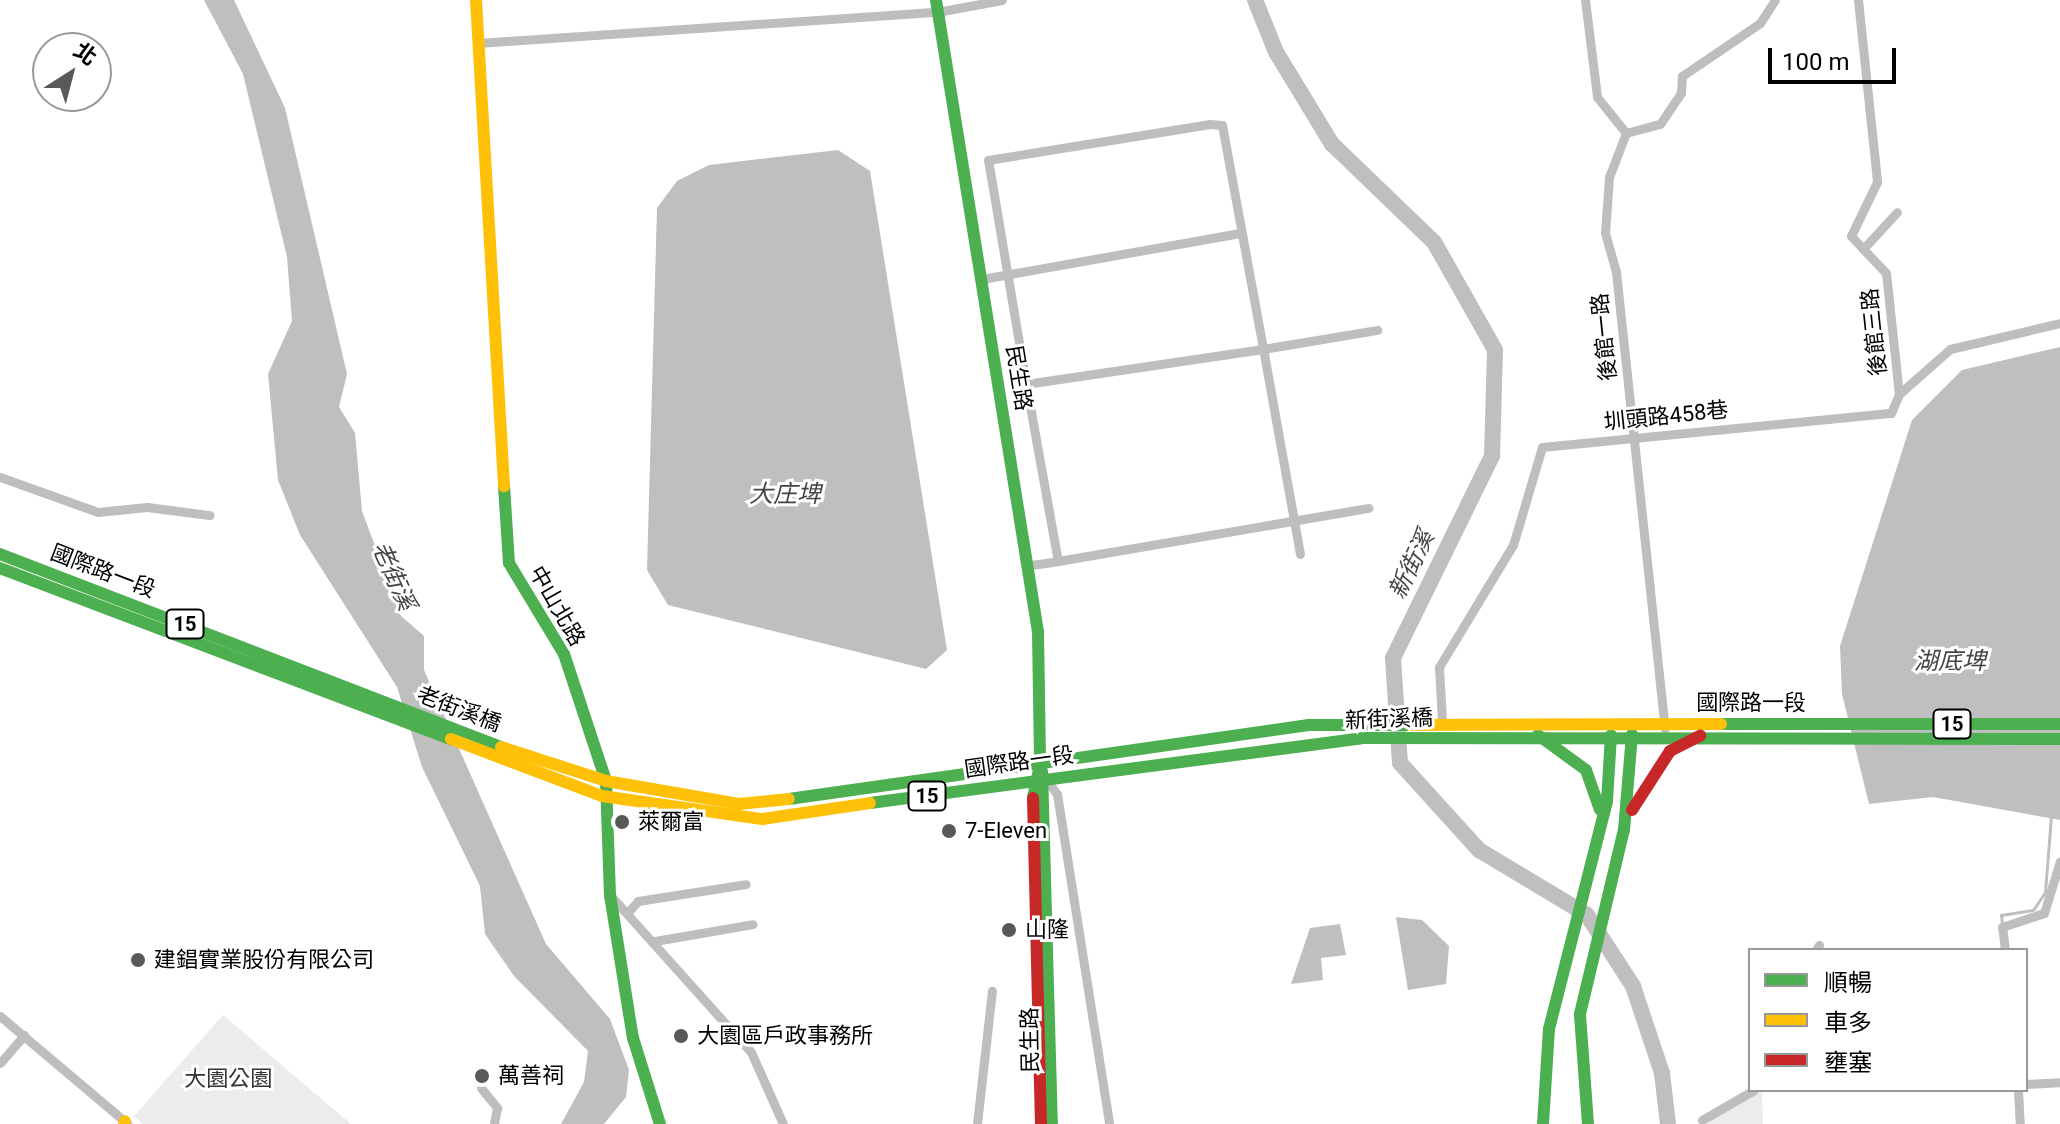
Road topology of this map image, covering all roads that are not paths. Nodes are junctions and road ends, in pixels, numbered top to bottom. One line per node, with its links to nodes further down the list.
1 (476, 0): 7 (main road, 中山北路)
2 (1002, 0): 6 (street)
3 (1585, 0): 8 (street)
4 (1775, 0): 8 (street)
5 (1858, 0): 11 (street)
6 (936, 6): 7 (street); 13 (main road, 民生路)
7 (478, 43): 45 (main road, 中山北路)
8 (1626, 133): 19 (street, 後館一路)
9 (1897, 212): 11 (street)
10 (1240, 233): 12 (street); 12 (street); 16 (street)
11 (1863, 249): 18 (street, 後館三路)
12 (1007, 277): 13 (street); 17 (street)
13 (982, 279): 27 (main road, 民生路)
14 (2060, 323): 18 (street, 圳頭路458巷)
15 (1377, 330): 16 (street)
16 (1263, 349): 17 (street); 23 (street)
17 (1026, 384): 26 (street)
18 (1899, 394): 19 (street, 圳頭路458巷)
19 (1632, 437): 30 (street, 圳頭路458巷); 34 (street, 後館一路)
20 (0, 477): 22 (street)
21 (1369, 508): 23 (street)
22 (209, 515)
23 (1292, 521): 25 (street); 26 (street)
24 (0, 554): 29 (main road, 國際路一段 / 15)
25 (1300, 554)
26 (1058, 561): 27 (street)
27 (1031, 565): 43 (main road, 民生路)
28 (0, 568): 29 (main road, 國際路一段 / 15)
29 (367, 702): 42 (main road, 老街溪橋 / 15)
30 (1442, 721): 31 (main road, 國際路一段 / 15); 32 (main road, 新街溪橋 / 15)
31 (1618, 721): 34 (main road, 國際路一段 / 15); 35 (main road); 37 (main road)
32 (1336, 724): 43 (main road, 國際路一段 / 15)
33 (2060, 724): 34 (main road, 國際路一段 / 15)
34 (1665, 729): 35 (main road, 國際路一段 / 15); 38 (main road, 國際路一段 / 15)
35 (1632, 734): 37 (main road, 國際路一段 / 15); 48 (main road)
36 (1538, 735): 37 (main road, 國際路一段 / 15); 39 (main road, 國際路一段 / 15); 47 (main road)
37 (1611, 735): 47 (main road)
38 (1700, 736): 40 (main road, 國際路一段 / 15); 48 (main road)
39 (1446, 737): 41 (main road, 新街溪橋 / 15)
40 (2060, 739)
41 (1333, 741): 44 (main road, 國際路一段 / 15)
42 (529, 764): 45 (main road, 國際路一段 / 15); 46 (main road, 國際路一段 / 15)
43 (1040, 765): 44 (main road, 民生路); 45 (main road, 國際路一段 / 15)
44 (1040, 780): 46 (main road, 國際路一段 / 15); 71 (main road, 民生路); 72 (main road, 民生路); 73 (street)
45 (606, 781): 46 (main road)
46 (602, 796): 51 (main road)
47 (1601, 824): 74 (main road)
48 (1624, 830): 75 (main road)
49 (2060, 861): 55 (street)
50 (746, 884): 52 (street)
51 (610, 895): 52 (street); 68 (main road)
52 (629, 911): 54 (street)
53 (753, 924): 54 (street)
54 (655, 941): 69 (street)
55 (2005, 948)
56 (992, 991): 70 (street)
57 (0, 1016): 58 (street)
58 (24, 1035): 59 (street); 66 (street)
59 (0, 1063)
60 (2060, 1082): 61 (street)
61 (2028, 1084)
62 (481, 1088): 67 (street)
63 (1751, 1092): 65 (street)
64 (2018, 1092): 76 (street)
65 (1702, 1120)
66 (126, 1123)
67 (494, 1124)
68 (660, 1124)
69 (783, 1124)
70 (977, 1124)
71 (1041, 1124)
72 (1052, 1124)
73 (1109, 1124)
74 (1543, 1124)
75 (1588, 1124)
76 (2020, 1124)

